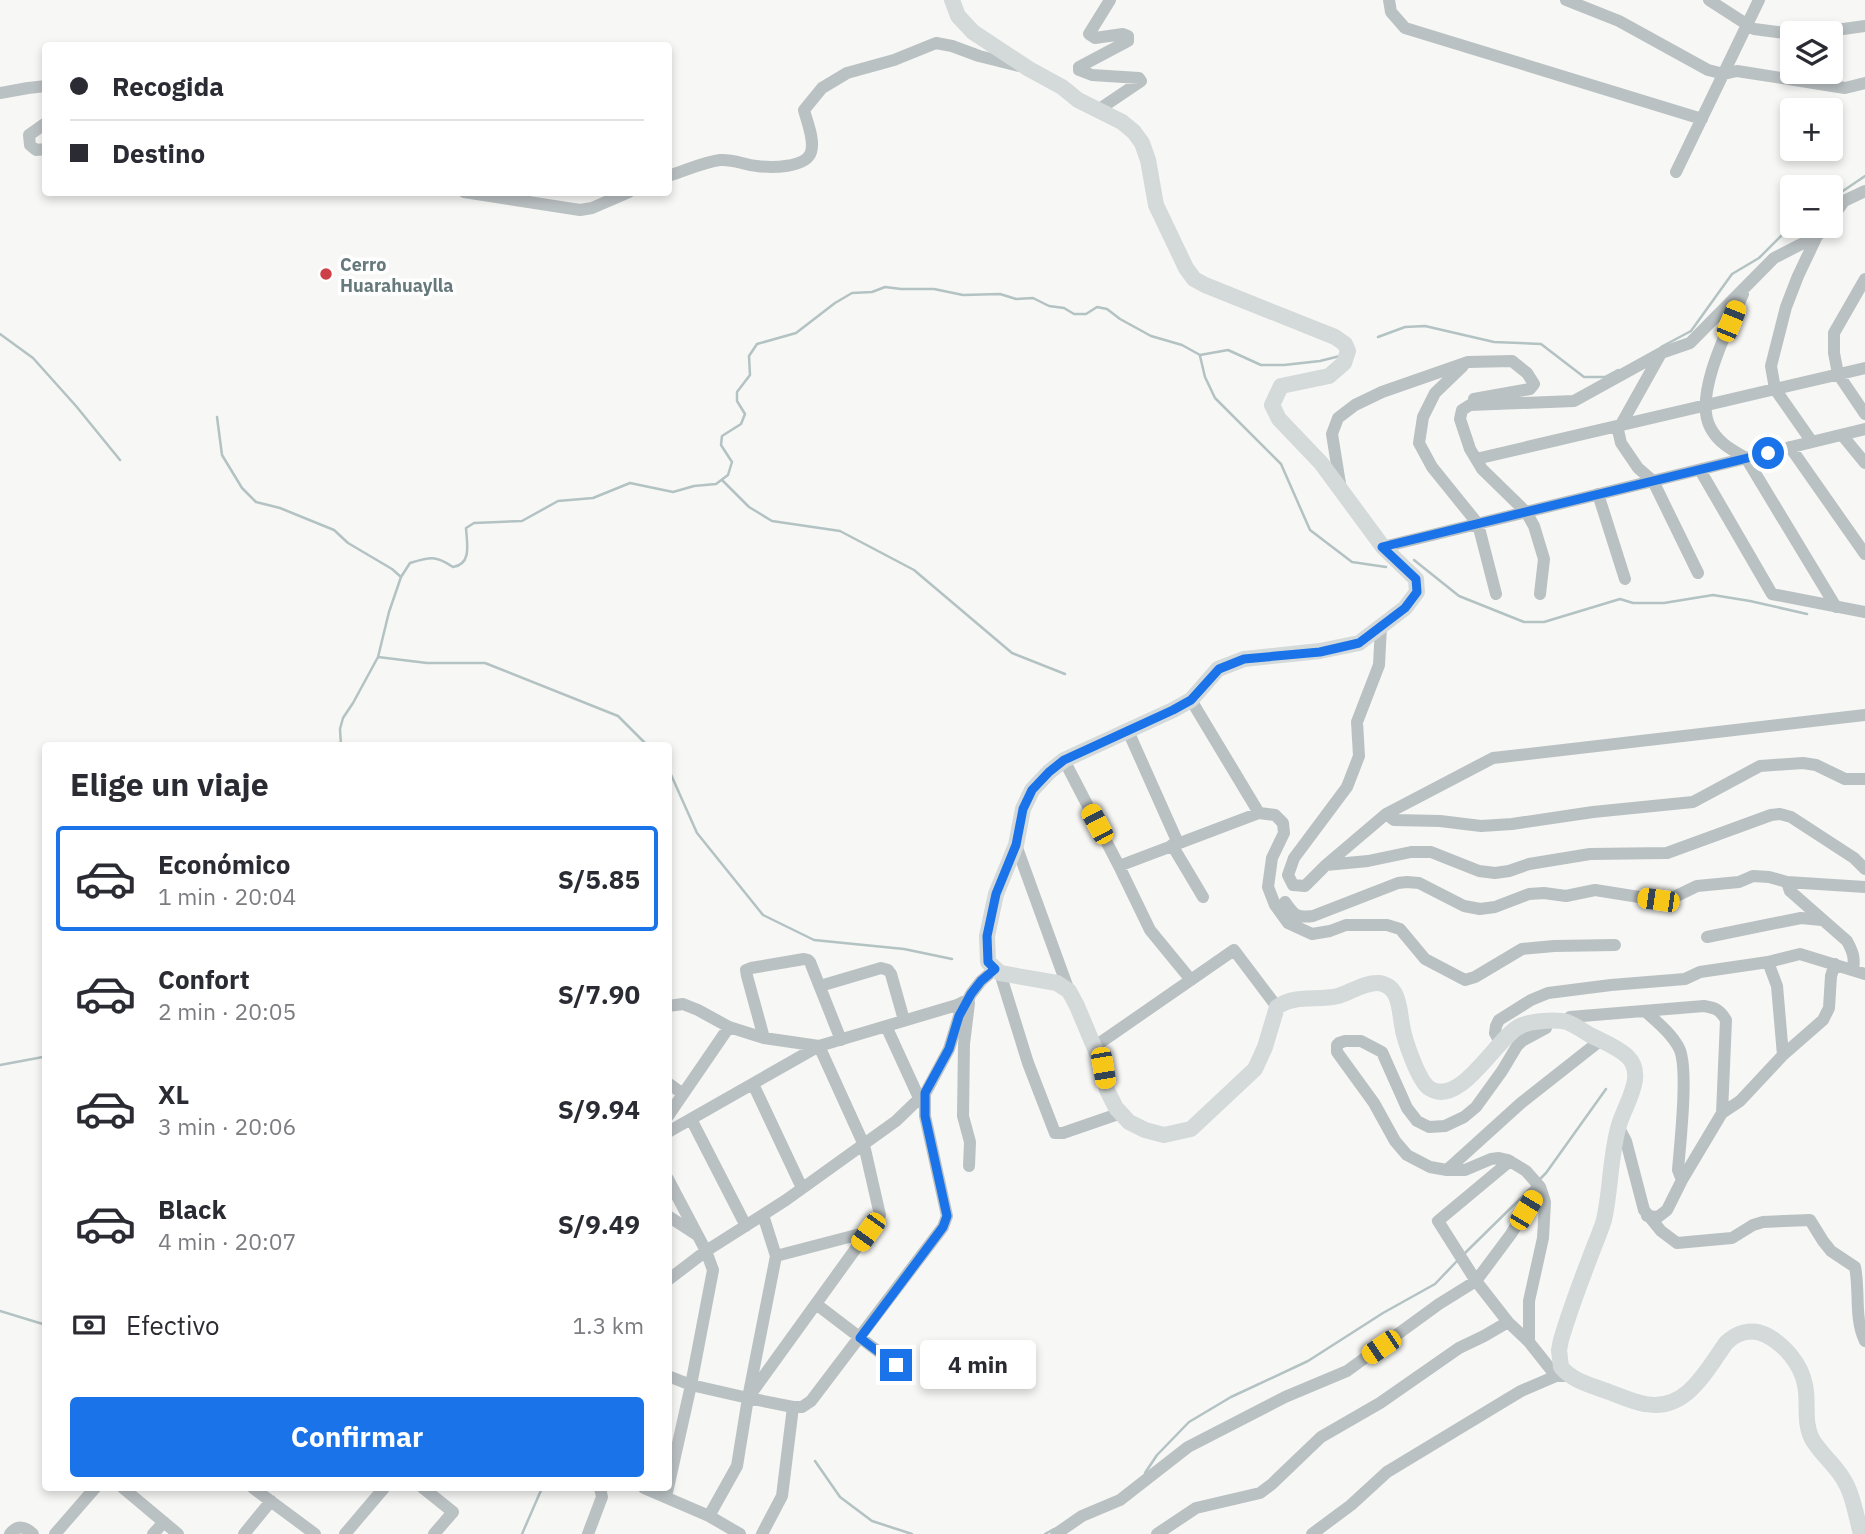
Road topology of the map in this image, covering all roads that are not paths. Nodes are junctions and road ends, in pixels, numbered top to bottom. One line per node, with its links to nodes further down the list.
1 (952, 0): 11 (main road)
2 (1110, 0): 16 (street)
3 (1388, 0): 17 (street)
4 (1566, 0): 12 (street)
5 (1709, 0): 7 (street)
6 (1759, 0): 7 (street)
7 (1748, 25): 10 (street); 12 (street)
8 (1865, 26): 9 (street)
9 (1843, 29)
10 (1780, 32)
11 (1030, 69): 16 (main road); 21 (street)
12 (1724, 74): 13 (street); 17 (street)
13 (1865, 83)
14 (42, 86): 15 (street)
15 (0, 93)
16 (1098, 110): 48 (main road)
17 (1702, 119): 20 (street)
18 (42, 126): 19 (street)
19 (42, 149)
20 (1676, 172)
21 (672, 175)
22 (1865, 191): 25 (street)
23 (490, 196): 24 (street)
24 (620, 196)
25 (1843, 202)
26 (1810, 238): 29 (street)
27 (1818, 238): 34 (street)
28 (1865, 279): 33 (street)
29 (1746, 286): 30 (street); 35 (street)
30 (1661, 353): 36 (street); 38 (street)
31 (1468, 362): 36 (street); 48 (street); 51 (street)
32 (1865, 368): 33 (street)
33 (1838, 374): 34 (street); 37 (street)
34 (1775, 389): 35 (street); 41 (street)
35 (1706, 405): 38 (street); 43 (street)
36 (1462, 410): 44 (street)
37 (1865, 414)
38 (1621, 425): 44 (street); 47 (street)
39 (1865, 429): 40 (street)
40 (1842, 435): 41 (street); 45 (street)
41 (1812, 442): 42 (street)
42 (1790, 447): 43 (street); 53 (street)
43 (1746, 458): 46 (street); 58 (street)
44 (1476, 459): 50 (street)
45 (1865, 463)
46 (1700, 470): 47 (street); 58 (street)
47 (1653, 481): 49 (street); 54 (street)
48 (1341, 491): 52 (main road)
49 (1598, 494): 50 (street); 55 (street)
50 (1526, 512): 51 (street); 57 (street)
51 (1478, 524): 52 (street); 56 (street)
52 (1382, 547): 60 (main road)
53 (1865, 554)
54 (1698, 573)
55 (1625, 579)
56 (1496, 594)
57 (1540, 594)
58 (1836, 607): 59 (street)
59 (1865, 612)
60 (1381, 626): 61 (main road); 74 (street)
61 (1191, 700): 63 (main road); 66 (street)
62 (1865, 715): 67 (street)
63 (1128, 731): 64 (main road); 68 (street)
64 (1064, 760): 69 (main road); 71 (street)
65 (1865, 779): 67 (street)
66 (1259, 813): 68 (street); 77 (street)
67 (1385, 814): 70 (street)
68 (1175, 844): 71 (street); 76 (street)
69 (1016, 845): 83 (main road); 87 (street)
70 (1326, 865): 72 (street); 74 (street)
71 (1119, 866): 85 (street)
72 (1865, 869)
73 (1787, 882): 75 (street); 77 (street); 78 (street)
74 (1293, 885): 77 (street)
75 (1865, 887)
76 (1203, 897)
77 (1280, 903): 80 (street)
78 (1822, 920): 79 (street); 84 (street)
79 (1707, 937)
80 (1615, 946)
81 (1768, 962): 82 (street); 99 (street); 102 (street)
82 (1835, 964): 84 (street); 102 (street)
83 (998, 971): 87 (main road); 88 (street); 108 (street)
84 (1859, 972)
85 (1191, 980): 90 (street); 101 (street)
86 (820, 986): 92 (street); 96 (street); 97 (street)
87 (1069, 991): 101 (main road)
88 (970, 999): 92 (street); 106 (street); 115 (street)
89 (672, 1005): 95 (street)
90 (1277, 1007): 99 (main road); 108 (main road)
91 (1645, 1011): 93 (street); 109 (street); 117 (street)
92 (904, 1020): 94 (street)
93 (1557, 1021): 98 (main road); 99 (main road); 116 (street)
94 (886, 1026): 97 (street); 106 (street)
95 (729, 1027): 96 (street); 105 (street)
96 (764, 1038): 100 (street)
97 (841, 1040): 100 (street)
98 (1601, 1040): 111 (main road); 116 (street)
99 (1500, 1042)
100 (819, 1046): 103 (street); 113 (street)
101 (1094, 1047): 108 (main road)
102 (1783, 1055): 109 (street)
103 (753, 1084): 110 (street); 120 (street)
104 (672, 1086): 105 (street)
105 (683, 1094): 107 (street)
106 (922, 1096): 113 (street); 133 (street)
107 (672, 1110)
108 (1121, 1113)
109 (1722, 1113): 117 (street)
110 (691, 1119): 112 (street); 124 (street)
111 (1618, 1126): 122 (street); 137 (main road)
112 (672, 1130)
113 (864, 1145): 120 (street); 125 (street)
114 (1510, 1161): 116 (street); 119 (street); 130 (street)
115 (969, 1166)
116 (1447, 1170)
117 (1682, 1180): 122 (street)
118 (672, 1187): 126 (street)
119 (1540, 1187): 130 (street); 135 (street)
120 (802, 1188): 121 (street)
121 (763, 1215): 124 (street); 128 (street)
122 (1647, 1216): 134 (street)
123 (672, 1219): 126 (street)
124 (746, 1226): 127 (street)
125 (868, 1232): 128 (street); 131 (street)
126 (698, 1236): 127 (street)
127 (706, 1251): 129 (street); 139 (street)
128 (776, 1256): 140 (street)
129 (672, 1277)
130 (1476, 1280): 132 (street); 167 (street)
131 (816, 1304): 133 (street); 140 (street)
132 (1508, 1322): 135 (street); 168 (street)
133 (860, 1338): 136 (street); 141 (street)
134 (1865, 1341)
135 (1529, 1342): 137 (street)
136 (896, 1365)
137 (1562, 1376): 169 (street); 170 (main road)
138 (672, 1377): 139 (street)
139 (691, 1384): 140 (street); 142 (street)
140 (748, 1398): 141 (street); 153 (street)
141 (793, 1407): 166 (street)
142 (673, 1441)
143 (92, 1491): 157 (street)
144 (127, 1491): 154 (street)
145 (257, 1491): 152 (street)
146 (381, 1491): 162 (street)
147 (427, 1491): 163 (street)
148 (601, 1491): 164 (street)
149 (651, 1491): 151 (street)
150 (667, 1491): 151 (street)
151 (666, 1497): 153 (street)
152 (271, 1501): 160 (street); 161 (street)
153 (709, 1516): 165 (street)
154 (164, 1522): 158 (street); 159 (street)
155 (9, 1534): 156 (street)
156 (33, 1534)
157 (55, 1534)
158 (153, 1534)
159 (178, 1534)
160 (244, 1534)
161 (315, 1534)
162 (345, 1534)
163 (434, 1534)
164 (588, 1534)
165 (740, 1534)
166 (762, 1534)
167 (1056, 1534)
168 (1157, 1534)
169 (1312, 1534)
170 (1861, 1534)

